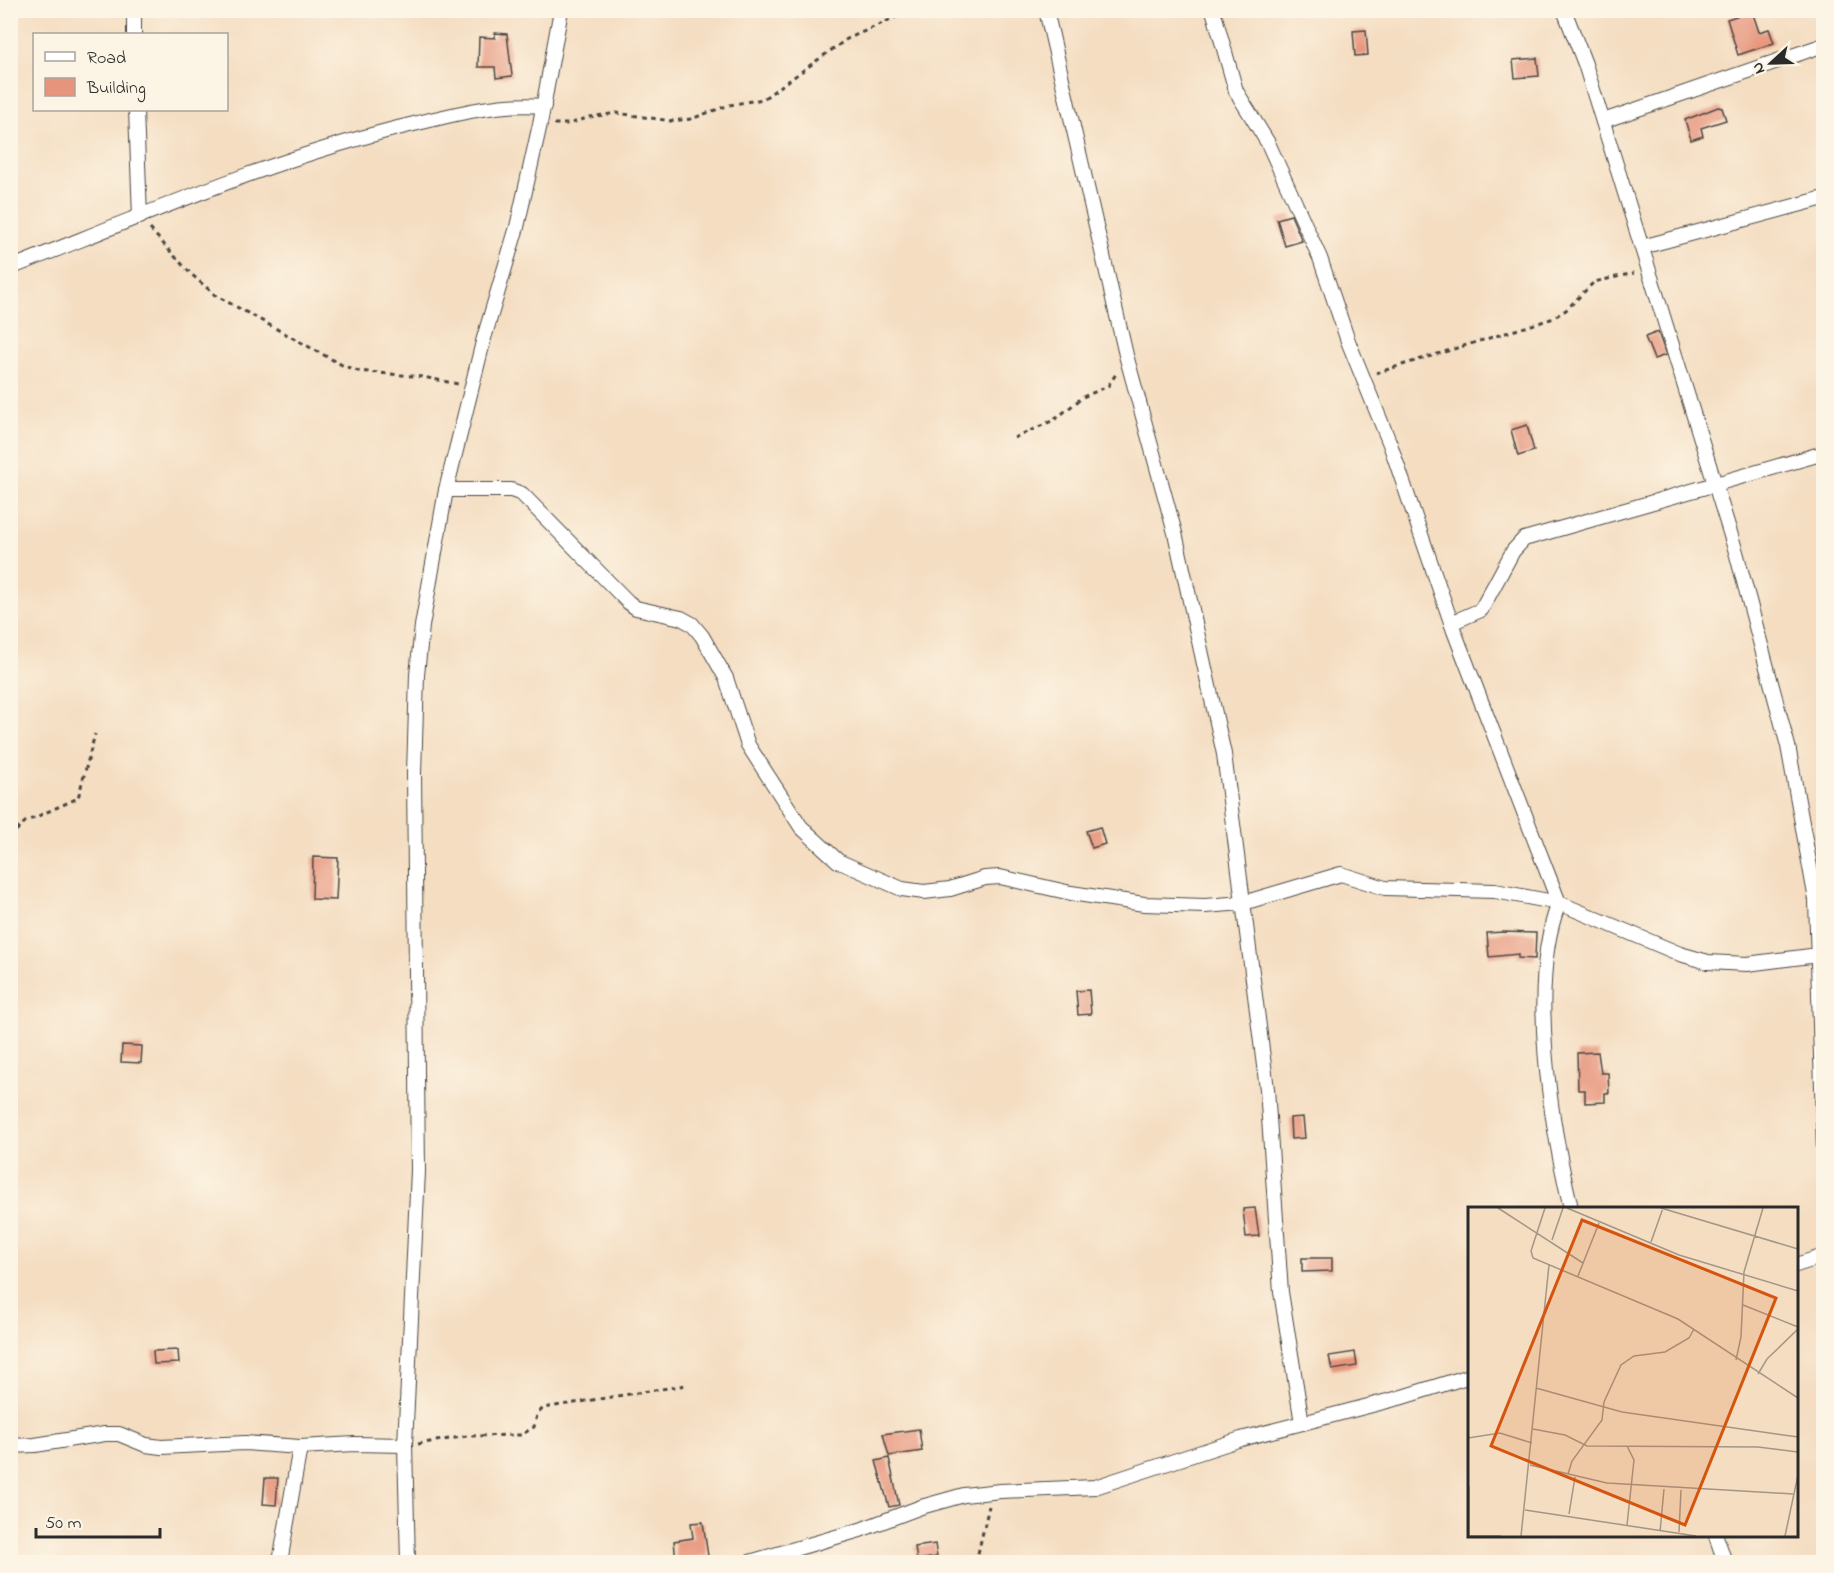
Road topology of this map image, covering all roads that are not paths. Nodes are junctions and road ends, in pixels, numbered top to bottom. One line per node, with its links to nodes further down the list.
1 (134, 10): 6 (street)
2 (561, 10): 8 (street)
3 (1046, 10): 20 (street)
4 (1213, 10): 18 (street)
5 (1563, 10): 10 (street)
6 (134, 33)
7 (1824, 45): 10 (street)
8 (544, 106): 12 (street); 17 (street)
9 (136, 111): 12 (street)
10 (1603, 121): 13 (street)
11 (1824, 198): 13 (street)
12 (140, 217): 14 (street)
13 (1642, 247): 16 (street)
14 (10, 268)
15 (1824, 453): 16 (street)
16 (1713, 484): 18 (street); 19 (street)
17 (446, 490): 20 (street); 30 (street)
18 (1451, 623): 21 (street)
19 (1820, 899): 22 (street)
20 (1243, 903): 21 (street); 28 (street)
21 (1558, 903): 22 (street); 24 (street)
22 (1818, 955): 23 (street)
23 (1824, 1150)
24 (1570, 1207)
25 (1824, 1256): 26 (street)
26 (1798, 1265)
27 (1468, 1377): 28 (street)
28 (1302, 1424): 35 (street)
29 (10, 1446): 31 (street)
30 (405, 1446): 31 (street); 34 (street)
31 (300, 1447): 33 (street)
32 (1716, 1537): 36 (street)
33 (280, 1563)
34 (408, 1563)
35 (750, 1563)
36 (1725, 1563)

